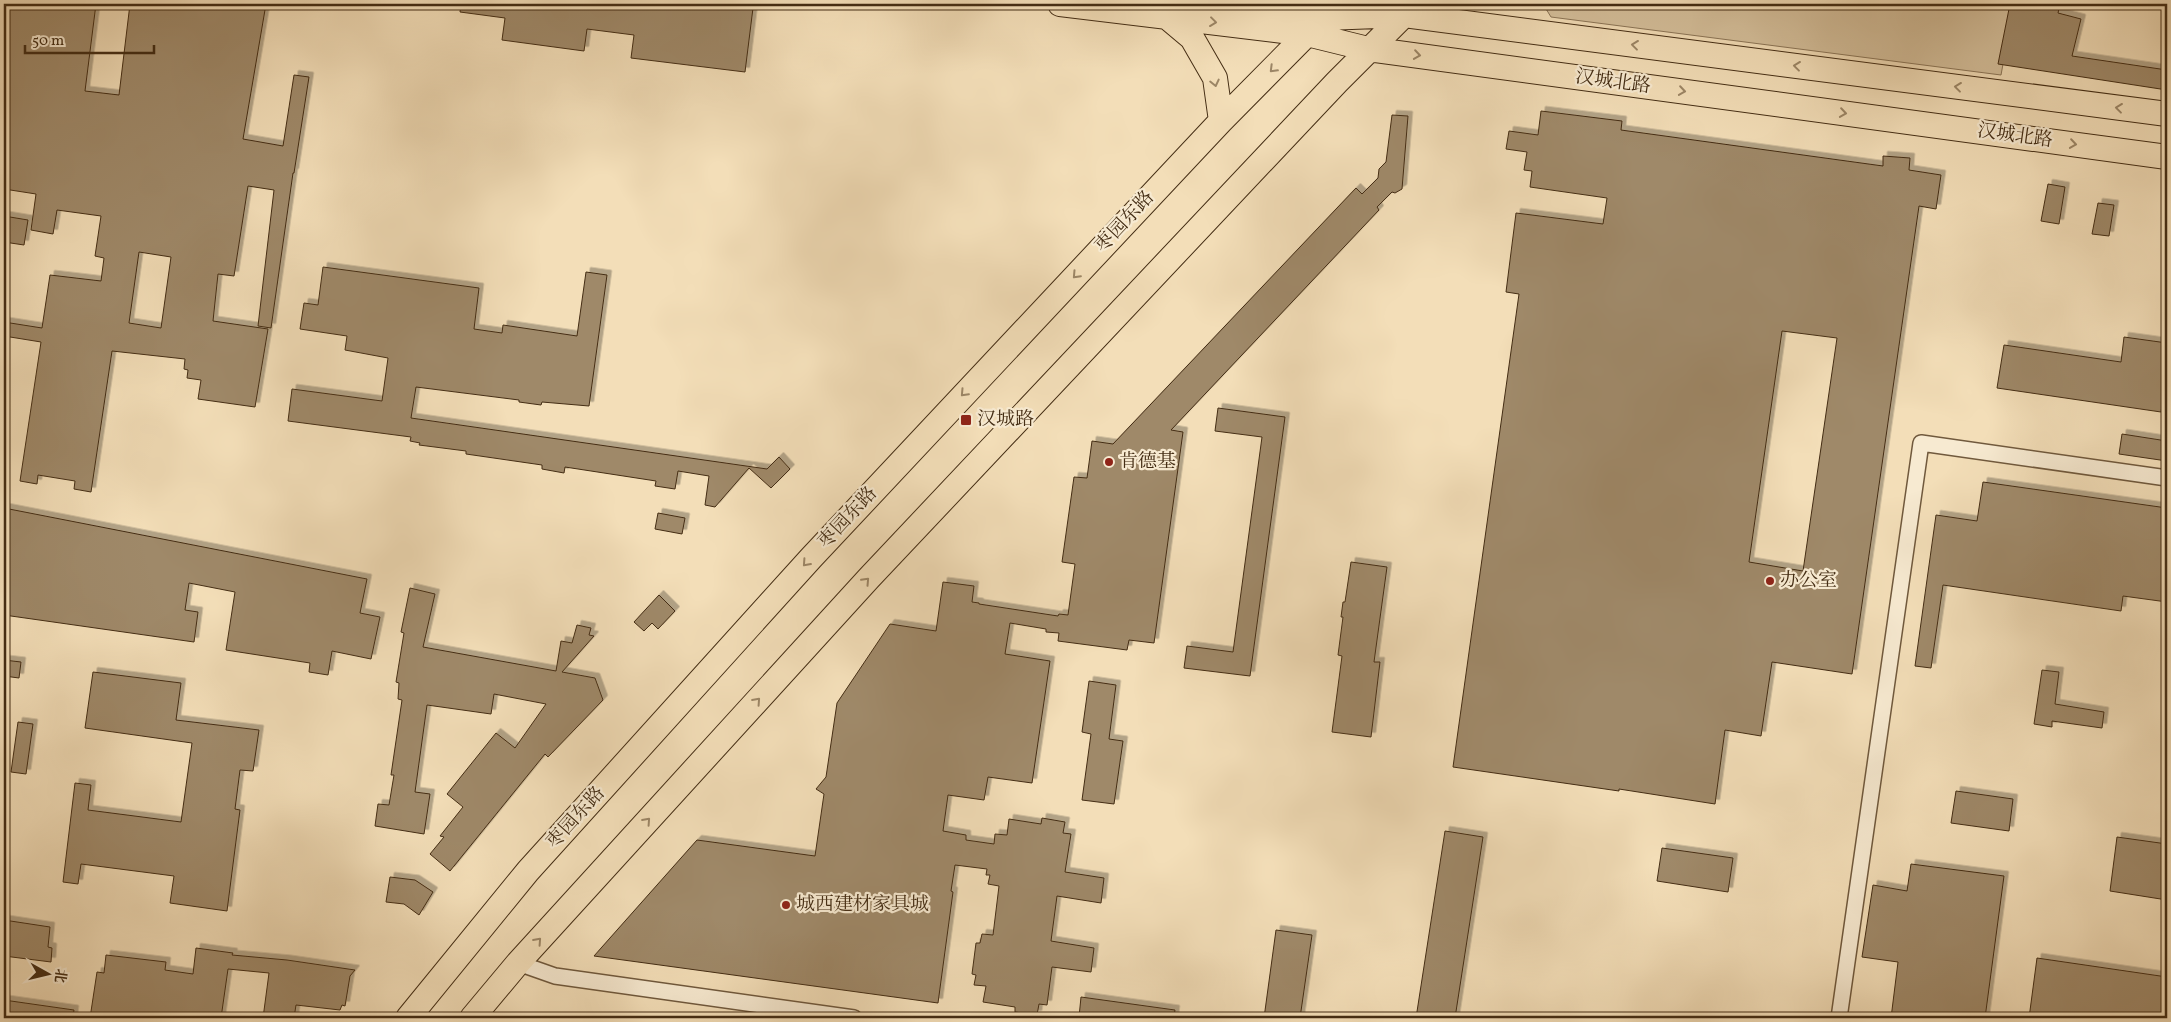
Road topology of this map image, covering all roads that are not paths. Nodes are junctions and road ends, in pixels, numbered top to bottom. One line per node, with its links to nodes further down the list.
1 (1060, 4): 5 (main road, 汉城北路)
2 (1218, 4): 4 (main road, 汉城北路)
3 (1408, 9): 4 (main road, 汉城北路); 7 (main road); 8 (main road, 汉城北路, one-way to 3)
4 (1331, 11): 6 (main road, 枣园东路)
5 (1167, 17): 6 (main road, 汉城北路, one-way to 6); 9 (main road, one-way to 9)
6 (1307, 34): 7 (main road, 汉城北路); 9 (main road, 枣园东路, one-way to 9)
7 (1368, 49): 10 (main road, 汉城北路, one-way to 10); 12 (main road, one-way to 7)
8 (2167, 114)
9 (1221, 121): 13 (main road, 枣园东路, one-way to 13)
10 (2167, 157)
11 (2167, 478): 16 (street)
12 (518, 963): 14 (main road); 15 (street)
13 (408, 1018)
14 (472, 1018)
15 (854, 1018)
16 (1839, 1018)

